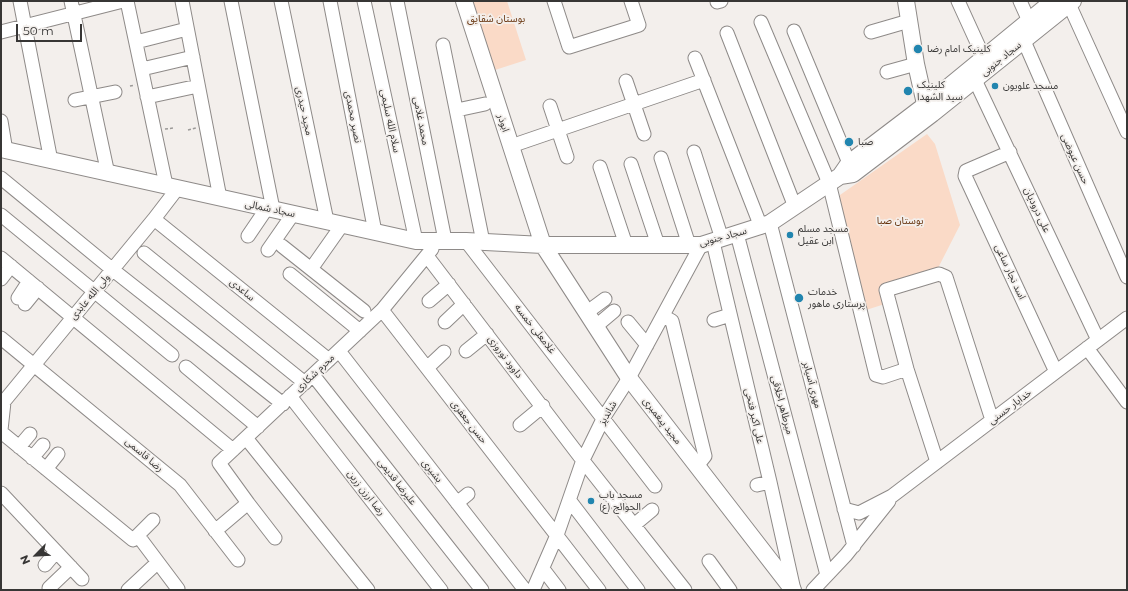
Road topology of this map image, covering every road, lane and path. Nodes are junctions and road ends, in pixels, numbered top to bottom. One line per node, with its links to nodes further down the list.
1 (20, 1): 24 (street)
2 (122, 1): 20 (street)
3 (127, 1): 31 (street)
4 (182, 1): 25 (street)
5 (232, 1): 72 (street)
6 (281, 1): 77 (street, مجید حیدری)
7 (330, 1): 79 (street, نصیر محمدی)
8 (364, 1): 82 (street, سلام الله سلیمی)
9 (397, 1): 83 (street, محمد غلامی)
10 (464, 1): 57 (main road, ابوذر)
11 (554, 1): 12 (street)
12 (631, 1)
13 (716, 1): 14 (street)
14 (721, 1)
15 (906, 1): 22 (main road)
16 (958, 1): 35 (street)
17 (1020, 1): 21 (street)
18 (1053, 1): 21 (main road, سجاد جنوبی)
19 (1071, 3): 30 (main road, سجاد جنوبی); 55 (street)
20 (72, 7): 24 (street); 45 (street)
21 (1029, 20): 30 (main road, سجاد جنوبی)
22 (909, 21): 28 (street); 37 (main road)
23 (761, 22): 67 (street)
24 (25, 26): 27 (street); 63 (street)
25 (187, 29): 31 (street); 33 (street)
26 (794, 31): 67 (street)
27 (1, 32)
28 (871, 32)
29 (727, 33): 71 (street)
30 (1014, 38): 35 (main road, سجاد جنوبی); 40 (main road, سجاد جنوبی); 99 (street, حسن عیوضی)
31 (136, 42): 36 (street)
32 (443, 45): 52 (street)
33 (193, 57): 36 (street); 42 (street)
34 (695, 58): 39 (street, مهری آسیابر)
35 (984, 58): 43 (main road, سجاد جنوبی)
36 (142, 69): 46 (street)
37 (918, 70): 38 (street); 43 (main road); 51 (main road)
38 (887, 72)
39 (704, 80): 49 (street); 78 (street, مهری آسیابر)
40 (975, 80): 51 (main road, سجاد جنوبی); 60 (street, علی درودیان)
41 (626, 81): 49 (street)
42 (198, 86): 46 (street); 70 (street)
43 (946, 88): 51 (main road, سجاد جنوبی)
44 (115, 92): 45 (street)
45 (91, 97): 47 (street); 66 (street)
46 (147, 97): 69 (street)
47 (76, 100)
48 (485, 104): 52 (street)
49 (634, 104): 54 (street); 56 (street)
50 (550, 106): 54 (street)
51 (929, 109): 67 (main road, سجاد جنوبی)
52 (457, 110): 85 (street)
53 (1, 121): 58 (street)
54 (558, 130): 57 (street); 61 (street)
55 (1127, 132)
56 (644, 134)
57 (511, 146): 76 (main road, ابوذر)
58 (4, 150): 63 (main road, سجاد شمالی)
59 (694, 152): 86 (street)
60 (1010, 152): 123 (street, علی درودیان); 135 (street, اسد نجار ساعی)
61 (567, 157)
62 (661, 158): 86 (street)
63 (51, 161): 66 (main road, سجاد شمالی)
64 (631, 164): 90 (street)
65 (600, 167): 89 (street)
66 (108, 174): 69 (main road, سجاد شمالی)
67 (843, 174): 71 (main road, سجاد جنوبی); 134 (street)
68 (1, 178): 97 (street, رضا ارزن زرین)
69 (172, 187): 70 (main road, سجاد شمالی); 75 (street, ولی الله عابدی)
70 (220, 198): 72 (main road, سجاد شمالی)
71 (795, 207): 78 (main road, سجاد جنوبی)
72 (270, 209): 73 (main road, سجاد شمالی); 81 (street)
73 (292, 214): 77 (main road, سجاد شمالی); 91 (street)
74 (1, 216): 103 (street)
75 (154, 219): 97 (street, ولی الله عابدی); 130 (street, ساعدی)
76 (535, 222): 87 (main road, ابوذر); 88 (main road)
77 (335, 223): 79 (main road, سجاد شمالی); 96 (street)
78 (765, 225): 80 (main road, سجاد جنوبی); 168 (street, مهری آسیابر)
79 (376, 232): 82 (main road, سجاد شمالی)
80 (737, 234): 86 (main road, سجاد جنوبی); 183 (street, میرطاهر اخلاقی)
81 (248, 236)
82 (416, 241): 83 (main road, سجاد شمالی)
83 (441, 241): 84 (main road, سجاد شمالی); 94 (street, محرم شکاری)
84 (466, 241): 85 (main road, سجاد شمالی); 142 (street, غلامعلی خمسه)
85 (483, 242): 87 (main road, سجاد شمالی)
86 (706, 242): 90 (main road, سجاد جنوبی); 112 (street, علی اکبر فتحی); 113 (street, شاندیز)
87 (543, 245): 88 (main road, سجاد جنوبی); 111 (main road, مجید پیغمبری)
88 (569, 245): 89 (main road, سجاد جنوبی)
89 (626, 245): 90 (main road, سجاد جنوبی)
90 (658, 245)
91 (268, 250)
92 (282, 252): 96 (street)
93 (144, 253): 137 (street, علیرضا قدیمی)
94 (427, 256): 102 (street, داوود نوروزی); 108 (street, محرم شکاری)
95 (6, 262): 100 (street); 101 (street)
96 (311, 269): 109 (street)
97 (113, 270): 103 (street, ولی الله عابدی); 138 (street, رضا ارزن زرین)
98 (290, 274): 120 (street)
99 (1127, 277)
100 (1, 279)
101 (34, 284): 105 (street); 114 (street)
102 (449, 284): 106 (street); 107 (street, داوود نوروزی)
103 (96, 291): 114 (street, ولی الله عابدی); 129 (street)
104 (605, 299): 111 (street)
105 (21, 301)
106 (429, 301)
107 (464, 304): 117 (street); 121 (street, داوود نوروزی)
108 (382, 310): 120 (street, محرم شکاری); 133 (street, حسن جعفری)
109 (364, 311)
110 (614, 311): 119 (street)
111 (586, 313): 119 (main road, مجید پیغمبری)
112 (730, 315): 115 (street); 158 (street, علی اکبر فتحی)
113 (663, 316): 124 (street, شاندیز); 156 (street)
114 (74, 317): 131 (street, ولی الله عابدی); 151 (street)
115 (714, 320)
116 (1126, 321): 123 (street, خدایار حسنی)
117 (445, 322)
118 (628, 322): 124 (street)
119 (596, 327): 136 (main road, مجید پیغمبری)
120 (360, 331): 126 (street, محرم شکاری)
121 (488, 334): 127 (street); 141 (street, داوود نوروزی)
122 (1, 338): 131 (street, رضا قاسمی)
123 (1098, 340): 125 (street, خدایار حسنی)
124 (647, 345): 136 (street, شاندیز)
125 (1087, 348): 135 (street, خدایار حسنی); 139 (street)
126 (339, 351): 130 (street, محرم شکاری); 166 (street, بشیری)
127 (466, 351)
128 (444, 352): 133 (street)
129 (172, 355)
130 (329, 360): 137 (street, محرم شکاری)
131 (34, 365): 140 (street, ولی الله عابدی); 171 (street, رضا قاسمی)
132 (186, 367): 145 (street)
133 (427, 368): 172 (street, حسن جعفری)
134 (907, 369): 143 (street); 155 (street)
135 (1056, 372): 143 (street, خدایار حسنی)
136 (629, 378): 142 (street, شاندیز); 156 (main road, مجید پیغمبری)
137 (309, 379): 138 (street, محرم شکاری); 190 (street, علیرضا قدیمی)
138 (286, 400): 145 (street, محرم شکاری); 189 (street, رضا ارزن زرین)
139 (1127, 402)
140 (2, 403): 146 (street)
141 (543, 406): 144 (street); 154 (street, داوود نوروزی)
142 (604, 417): 154 (street, شاندیز); 160 (street, غلامعلی خمسه)
143 (992, 420): 155 (street, خدایار حسنی)
144 (520, 425)
145 (258, 427): 148 (street, محرم شکاری)
146 (1, 431): 150 (street)
147 (30, 434): 150 (street)
148 (246, 438): 151 (street, محرم شکاری); 188 (street)
149 (43, 445): 153 (street)
150 (19, 447): 153 (street)
151 (233, 450): 165 (street, محرم شکاری)
152 (58, 454): 157 (street)
153 (32, 458): 157 (street)
154 (583, 460): 164 (street, شاندیز); 170 (street, داوود نوروزی)
155 (937, 462): 163 (street, خدایار حسنی)
156 (697, 466): 198 (main road, مجید پیغمبری)
157 (46, 469): 174 (street)
158 (770, 482): 159 (street); 198 (street, علی اکبر فتحی)
159 (757, 485)
160 (656, 486)
161 (1, 493): 176 (street)
162 (468, 494): 166 (street)
163 (892, 496): 168 (street, خدایار حسنی); 175 (street, خدایار حسنی)
164 (570, 501): 172 (street, شاندیز); 195 (street)
165 (248, 503): 171 (street); 173 (street, محرم شکاری)
166 (457, 503): 191 (street, بشیری)
167 (652, 510): 170 (street)
168 (844, 510): 175 (street, مهری آسیابر)
169 (153, 520): 174 (street)
170 (634, 525): 196 (street, داوود نوروزی)
171 (215, 531): 177 (street, رضا قاسمی)
172 (557, 535): 182 (street, شاندیز); 194 (street, حسن جعفری)
173 (275, 538)
174 (137, 541): 179 (street)
175 (854, 546): 183 (street, خدایار حسنی)
176 (56, 552): 180 (street); 181 (street)
177 (238, 560)
178 (708, 561): 197 (street)
179 (157, 563): 186 (street); 187 (street)
180 (45, 565)
181 (71, 568): 184 (street); 185 (street)
182 (543, 569): 192 (street, شاندیز); 193 (street)
183 (827, 575): 199 (street, خدایار حسنی)
184 (82, 579)
185 (48, 587)
186 (178, 589)
187 (128, 590)
188 (368, 590)
189 (441, 590)
190 (482, 590)
191 (525, 590)
192 (533, 590)
193 (559, 590)
194 (599, 590)
195 (638, 590)
196 (685, 590)
197 (730, 590)
198 (793, 590)
199 (813, 590)

